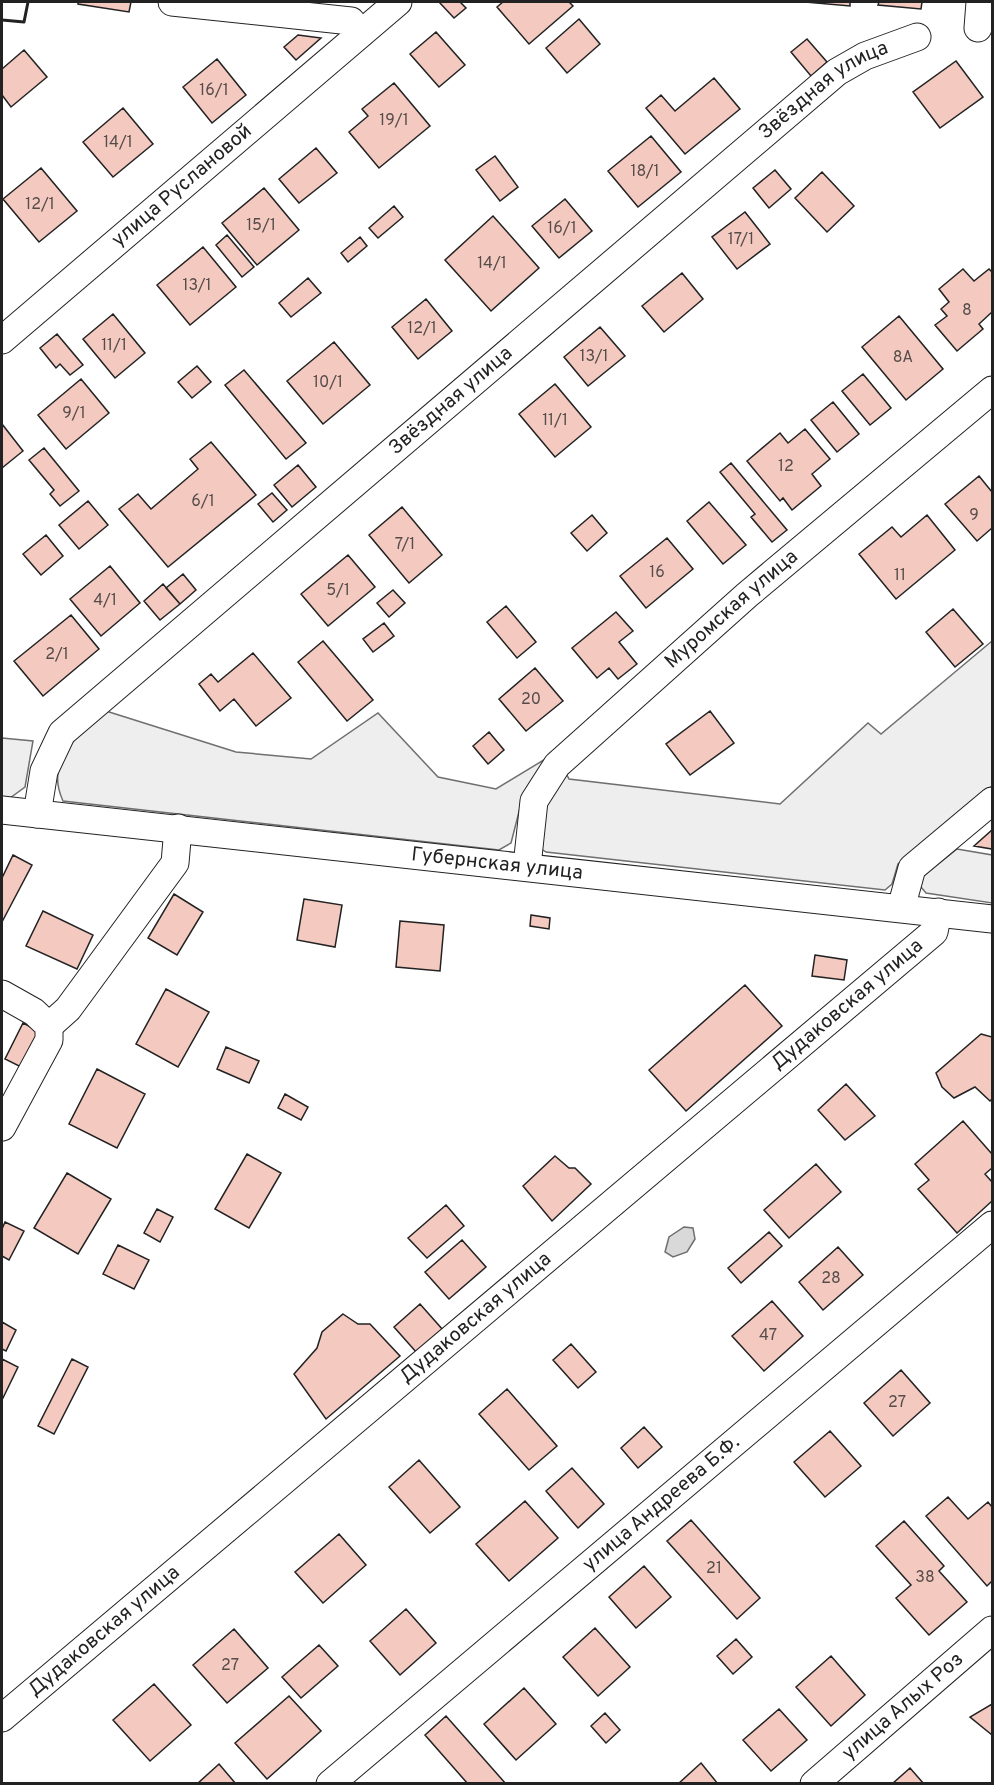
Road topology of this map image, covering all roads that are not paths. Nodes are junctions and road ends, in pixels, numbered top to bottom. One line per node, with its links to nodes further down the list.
1 (172, 2): 5 (street)
2 (398, 2): 5 (street, улица Руслановой)
3 (980, 2): 4 (street)
4 (978, 28)
5 (361, 33): 7 (street, улица Руслановой)
6 (917, 37): 11 (street, Звёздная улица)
7 (2, 340)
8 (993, 390): 13 (street, Муромская улица)
9 (993, 801): 14 (street, Дудаковская улица)
10 (2, 810): 11 (street, Губернская улица)
11 (37, 814): 12 (street, Губернская улица)
12 (178, 828): 13 (street, Губернская улица); 18 (street)
13 (527, 866): 14 (street, Губернская улица)
14 (901, 908): 15 (street, Губернская улица)
15 (938, 912): 16 (street, Губернская улица); 22 (street, Дудаковская улица)
16 (993, 919)
17 (2, 994): 18 (street)
18 (49, 1026): 19 (street)
19 (2, 1127)
20 (993, 1225): 23 (street, улица Андреева Б.Ф.)
21 (993, 1630): 24 (street, улица Алых Роз)
22 (2, 1718)
23 (330, 1784)
24 (814, 1784)

